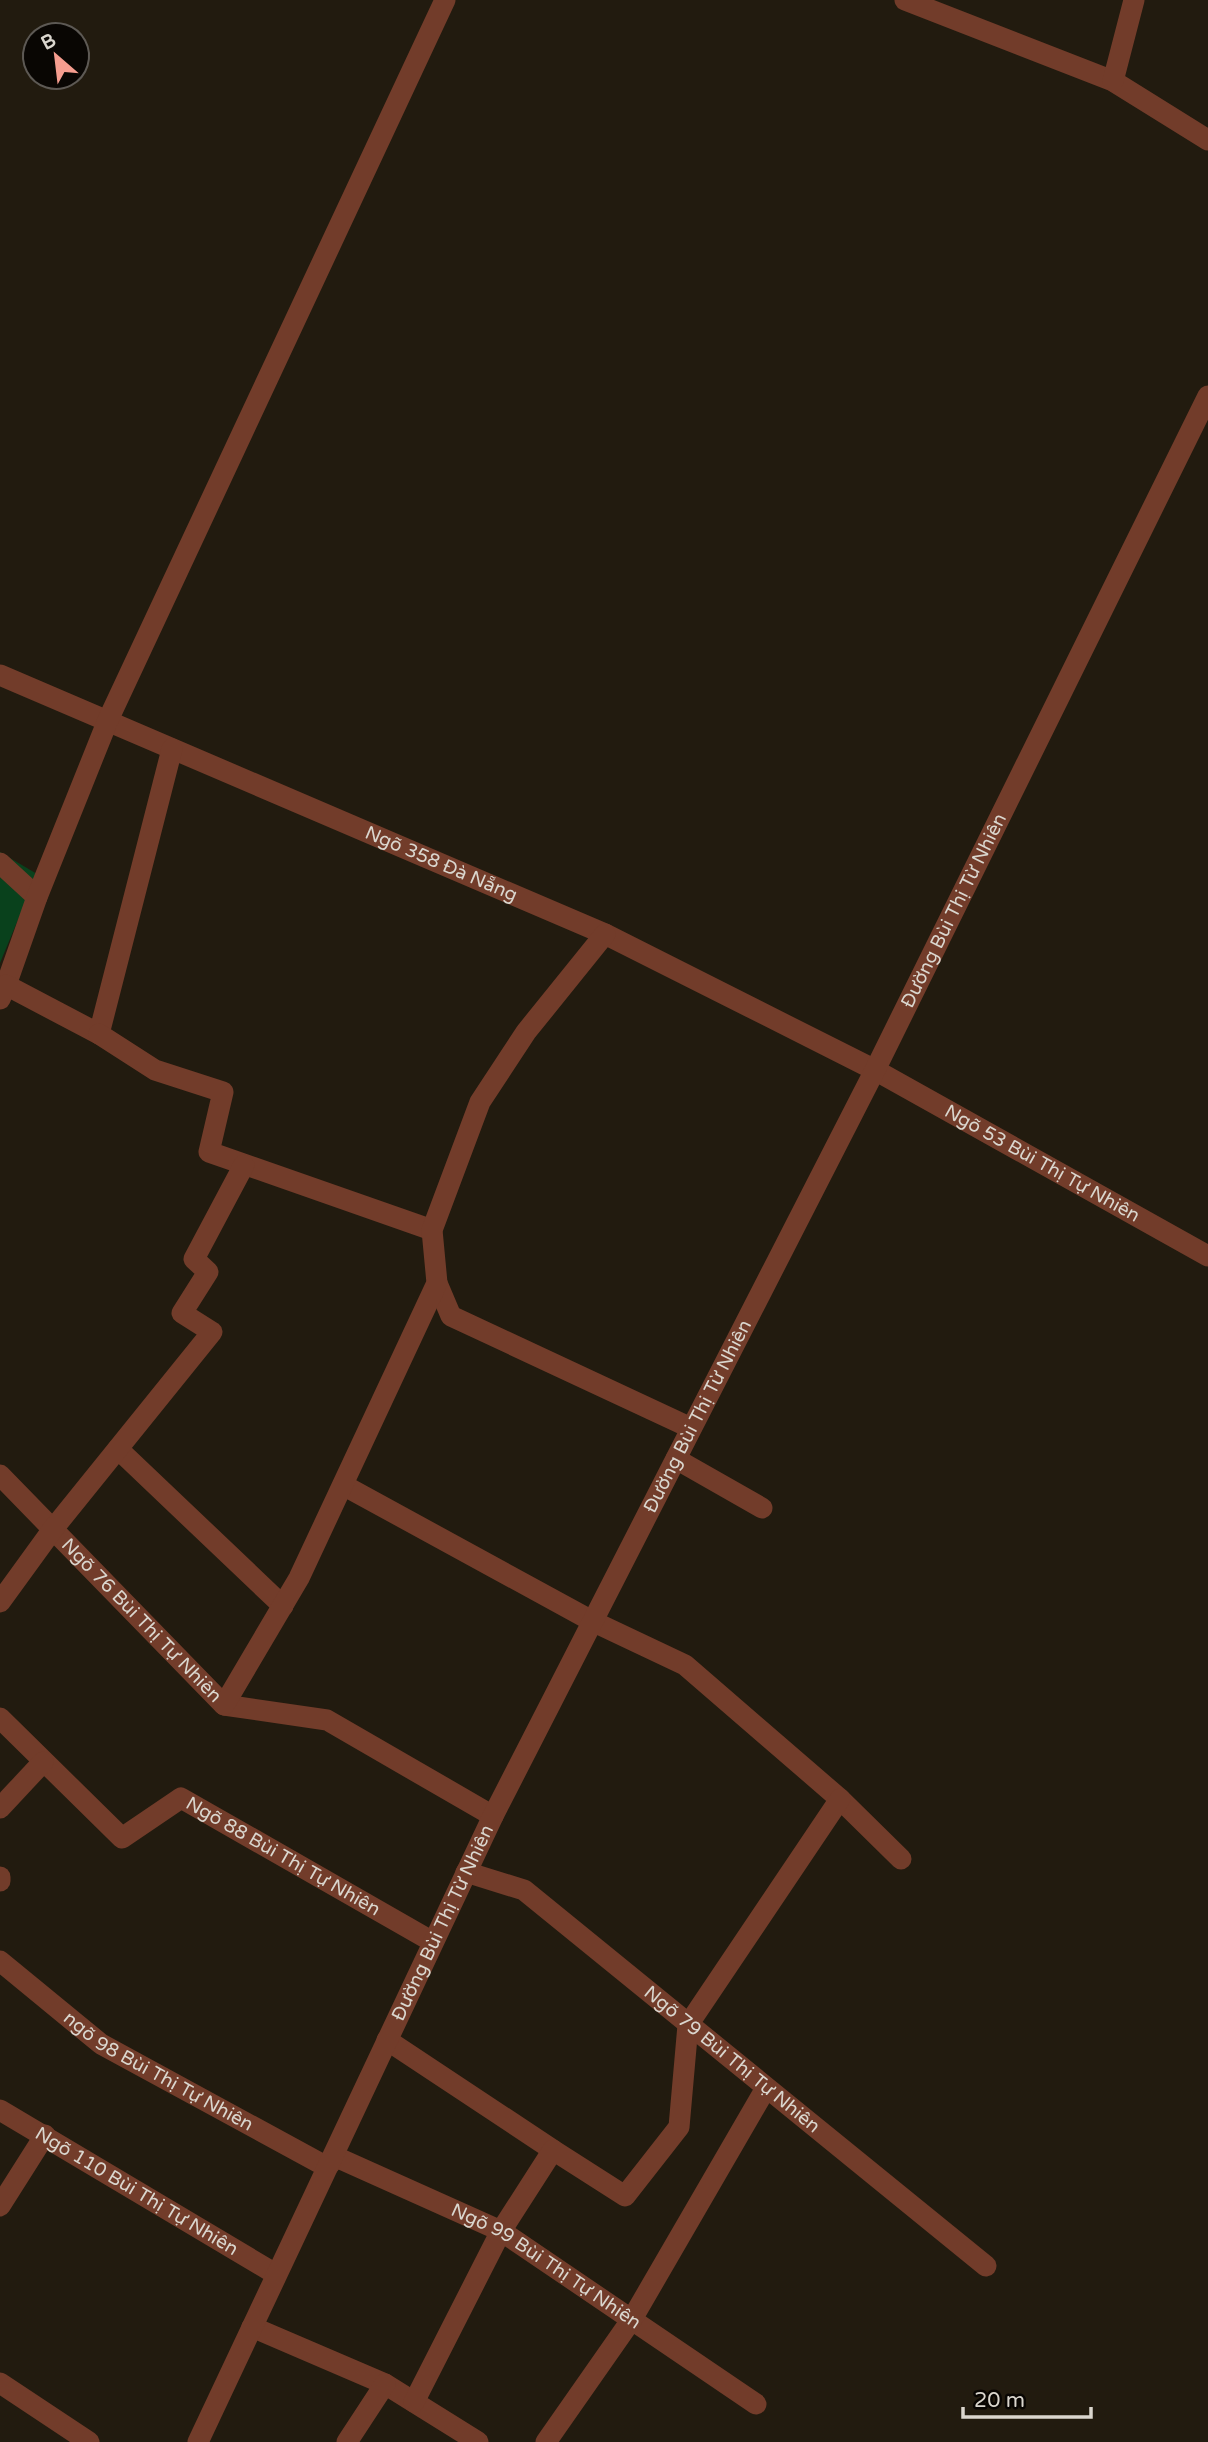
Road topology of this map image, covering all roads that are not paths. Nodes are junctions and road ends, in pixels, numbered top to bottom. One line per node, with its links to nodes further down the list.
1 (445, 0): 8 (street)
2 (905, 0): 4 (street)
3 (1134, 0): 4 (street)
4 (1113, 81): 5 (street)
5 (1208, 140)
6 (1208, 396): 15 (street, Đường Bùi Thị Từ Nhiên)
7 (0, 675): 8 (street, Ngõ 358 Đà Nẵng)
8 (107, 720): 9 (street, Ngõ 358 Đà Nẵng); 11 (street)
9 (172, 749): 12 (street, Ngõ 358 Đà Nẵng); 14 (street)
10 (0, 863): 11 (street)
11 (37, 897): 13 (street)
12 (605, 934): 15 (street, Ngõ 358 Đà Nẵng); 17 (street)
13 (3, 992): 14 (street)
14 (99, 1034): 16 (street)
15 (875, 1070): 18 (street, Ngõ 53 Bùi Thị Tự Nhiên); 20 (street, Đường Bùi Thị Từ Nhiên)
16 (244, 1165): 17 (street); 21 (street)
17 (432, 1230): 19 (street)
18 (1208, 1256)
19 (437, 1283): 20 (street); 24 (street)
20 (691, 1428): 22 (street, Đường Bùi Thị Từ Nhiên)
21 (118, 1449): 26 (street); 28 (street)
22 (676, 1459): 25 (street); 29 (street, Đường Bùi Thị Từ Nhiên)
23 (0, 1475): 26 (street, Ngõ 76 Bùi Thị Tự Nhiên)
24 (343, 1485): 28 (street); 29 (street)
25 (762, 1508)
26 (53, 1529): 27 (street); 30 (street, Ngõ 76 Bùi Thị Tự Nhiên)
27 (0, 1602)
28 (283, 1606): 30 (street)
29 (592, 1621): 33 (street); 35 (street, Đường Bùi Thị Từ Nhiên)
30 (225, 1705): 35 (street, Ngõ 76 Bùi Thị Tự Nhiên)
31 (7, 1726): 32 (street, Ngõ 88 Bùi Thị Tự Nhiên)
32 (43, 1762): 34 (street); 38 (street, Ngõ 88 Bùi Thị Tự Nhiên)
33 (840, 1799): 36 (street); 40 (street)
34 (0, 1808)
35 (492, 1816): 37 (street, Đường Bùi Thị Từ Nhiên)
36 (901, 1859)
37 (466, 1872): 38 (street, Đường Bùi Thị Từ Nhiên); 40 (street, Ngõ 79 Bùi Thị Tự Nhiên)
38 (433, 1942): 41 (street, Đường Bùi Thị Từ Nhiên)
39 (0, 1961): 46 (street, ngõ 98 Bùi Thị Tự Nhiên)
40 (688, 2025): 42 (street, Ngõ 79 Bùi Thị Tự Nhiên); 45 (street)
41 (387, 2040): 45 (street); 46 (street, Đường Bùi Thị Từ Nhiên)
42 (766, 2088): 49 (street, Ngõ 79 Bùi Thị Tự Nhiên); 51 (street)
43 (0, 2110): 44 (street, Ngõ 110 Bùi Thị Tự Nhiên)
44 (45, 2135): 47 (street); 50 (street, Ngõ 110 Bùi Thị Tự Nhiên)
45 (553, 2150): 48 (street)
46 (327, 2167): 48 (street, Ngõ 99 Bùi Thị Tự Nhiên); 50 (street, Đường Bùi Thị Từ Nhiên)
47 (0, 2206)
48 (501, 2231): 51 (street, Ngõ 99 Bùi Thị Tự Nhiên); 55 (street)
49 (986, 2266)
50 (274, 2273): 52 (street, Đường Bùi Thị Từ Nhiên)
51 (632, 2319): 56 (street, Ngõ 99 Bùi Thị Tự Nhiên); 61 (street)
52 (252, 2327): 54 (street); 58 (street, Đường Bùi Thị Từ Nhiên)
53 (0, 2383): 57 (street)
54 (385, 2384): 55 (street); 59 (street)
55 (414, 2402): 60 (street)
56 (756, 2404)
57 (89, 2442)
58 (198, 2442)
59 (347, 2442)
60 (478, 2442)
61 (546, 2442)

